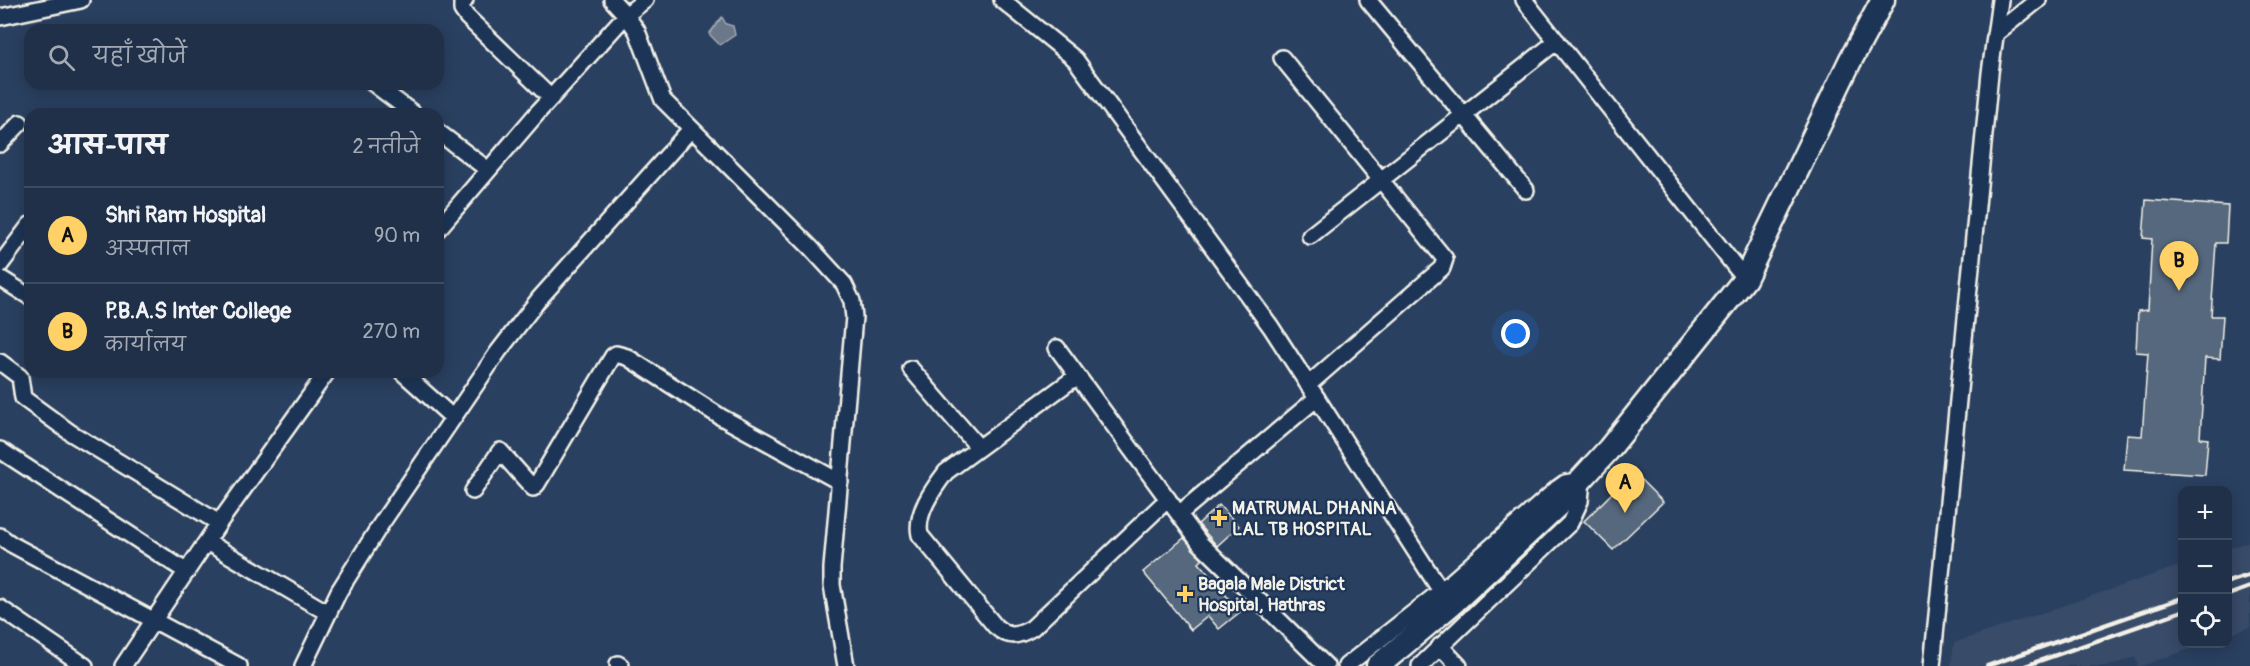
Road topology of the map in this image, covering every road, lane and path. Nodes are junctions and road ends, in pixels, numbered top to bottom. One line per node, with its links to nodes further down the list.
1 (81, 0): 12 (street)
2 (465, 0): 17 (street)
3 (612, 0): 11 (street)
4 (645, 0): 11 (street)
5 (1002, 0): 40 (street)
6 (1368, 0): 19 (street)
7 (1524, 0): 14 (street)
8 (1883, 0): 32 (main road)
9 (2000, 0): 13 (street)
10 (2038, 0): 13 (street)
11 (626, 15): 17 (street); 21 (street)
12 (0, 17)
13 (1995, 34): 68 (street)
14 (1557, 41): 19 (street); 32 (street)
15 (1282, 58): 25 (street)
16 (382, 90): 18 (street)
17 (551, 98): 24 (street)
18 (406, 108)
19 (1464, 115): 25 (street); 26 (street)
20 (20, 123): 23 (street)
21 (691, 129): 41 (street); 45 (street)
22 (444, 136): 24 (street)
23 (0, 144)
24 (488, 169): 27 (street)
25 (1381, 180): 29 (street); 40 (street)
26 (1526, 190)
27 (444, 223)
28 (24, 233): 30 (street)
29 (1310, 237)
30 (0, 265)
31 (0, 278): 33 (street)
32 (1745, 279): 44 (main road)
33 (24, 293)
34 (1057, 348): 37 (street)
35 (0, 362): 49 (street)
36 (911, 369): 42 (street)
37 (1077, 376): 42 (street); 47 (street)
38 (323, 378): 49 (street)
39 (409, 378): 41 (street)
40 (1313, 392): 48 (street); 53 (street)
41 (452, 417): 55 (street)
42 (979, 448): 47 (street)
43 (0, 450): 52 (street)
44 (1582, 480): 53 (street); 57 (street); 65 (main road)
45 (840, 482): 46 (street); 62 (street)
46 (473, 491)
47 (1168, 499): 48 (street)
48 (1179, 514): 63 (street)
49 (219, 523): 51 (street)
50 (0, 536): 56 (street)
51 (207, 542): 52 (street); 55 (street)
52 (187, 572): 56 (street)
53 (1441, 591): 64 (street)
54 (0, 608): 58 (street)
55 (328, 613): 61 (street)
56 (153, 621): 59 (street); 60 (street)
57 (1440, 646): 66 (street); 67 (street)
58 (85, 666)
59 (123, 666)
60 (239, 666)
61 (303, 666)
62 (846, 666)
63 (1326, 666)
64 (1346, 666)
65 (1378, 666)
66 (1420, 666)
67 (1459, 666)
68 (1932, 666)

